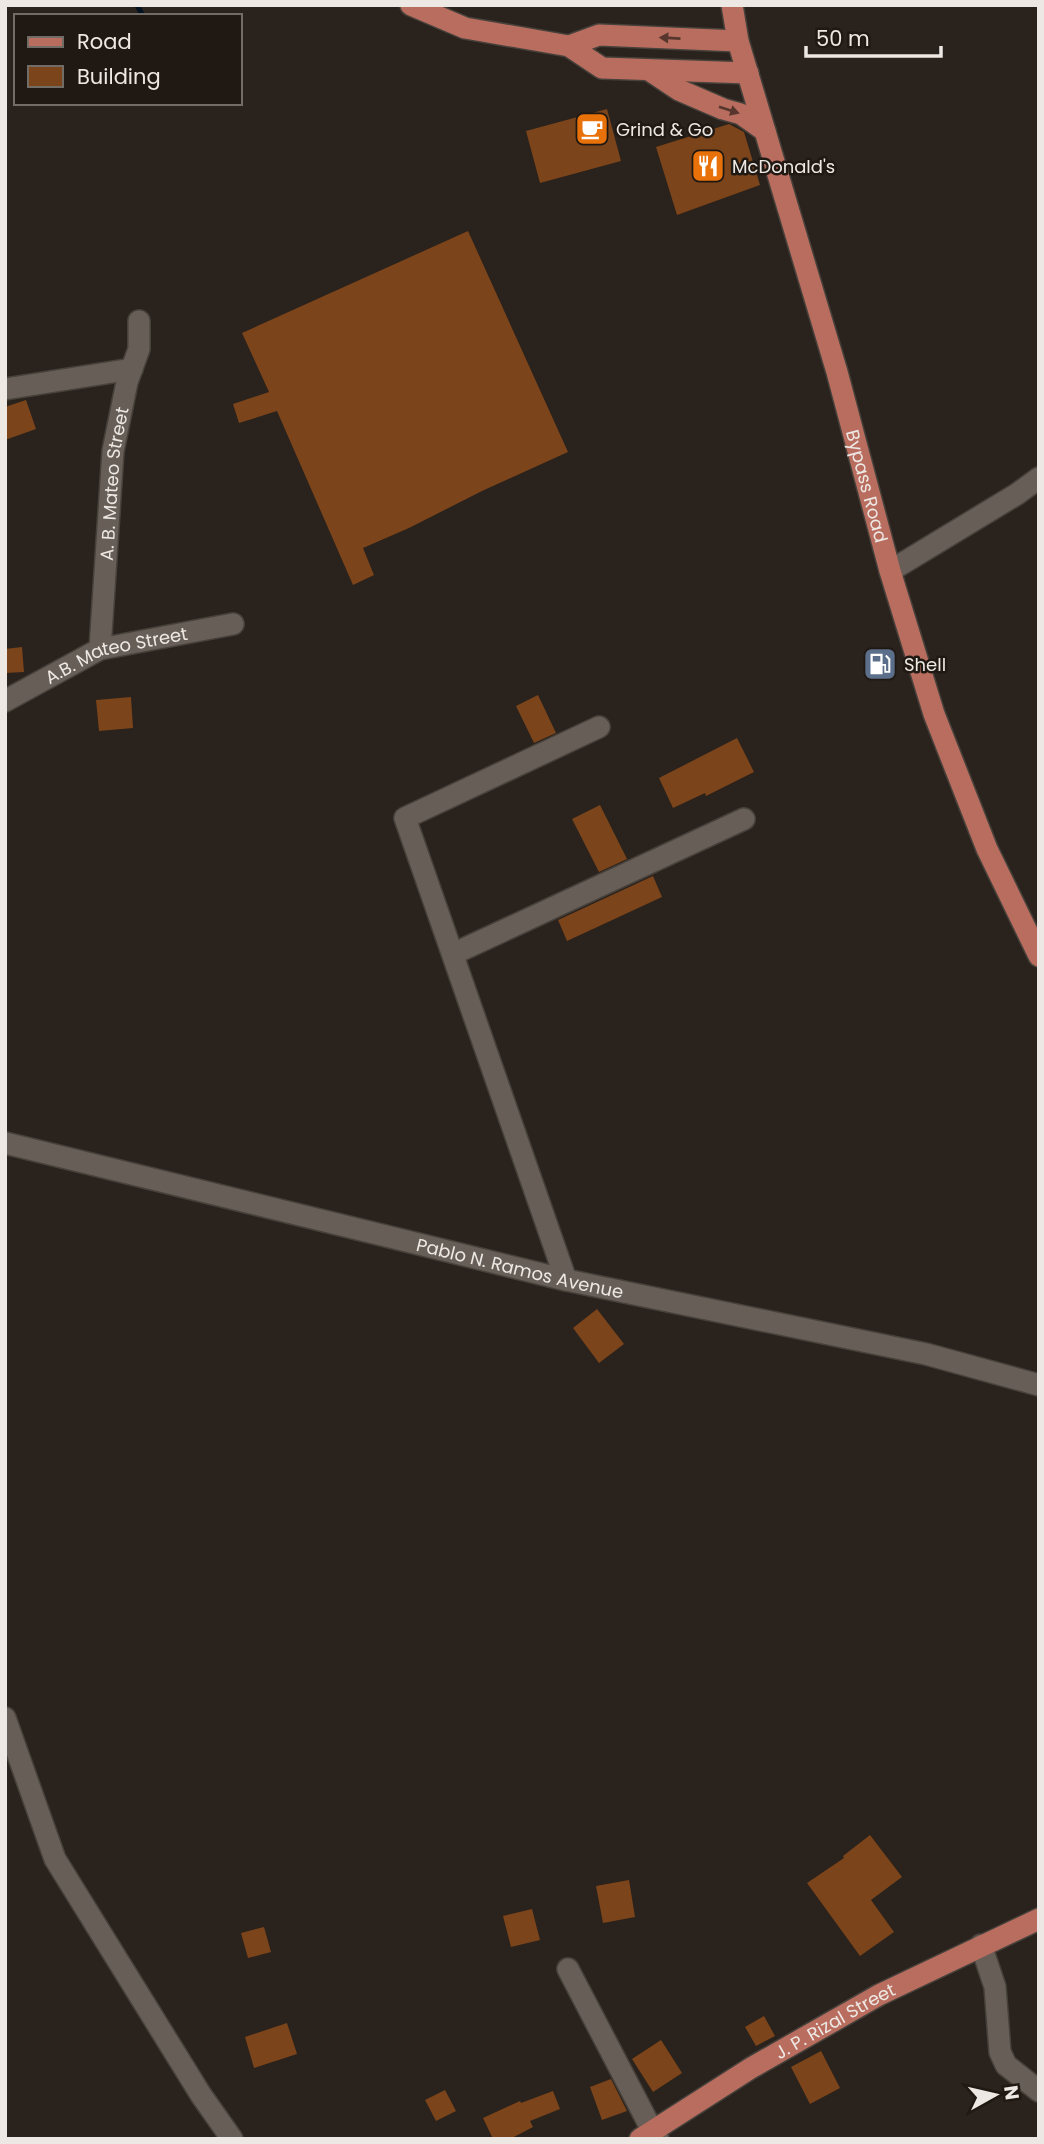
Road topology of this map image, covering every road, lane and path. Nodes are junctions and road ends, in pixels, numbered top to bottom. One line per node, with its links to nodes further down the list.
1 (411, 5): 4 (main road)
2 (732, 5): 3 (main road, Bypass Road)
3 (738, 41): 4 (main road, one-way to 4); 6 (main road, Bypass Road)
4 (569, 46): 5 (main road)
5 (648, 69): 6 (main road); 7 (main road, one-way to 7)
6 (748, 73): 7 (main road, Bypass Road)
7 (765, 131): 12 (main road, Bypass Road)
8 (139, 321): 9 (street, A. B. Mateo Street)
9 (132, 369): 10 (street); 14 (street, A. B. Mateo Street)
10 (5, 389)
11 (1039, 478): 12 (street)
12 (890, 571): 19 (main road, Bypass Road)
13 (233, 624): 14 (street, A.B. Mateo Street)
14 (100, 649): 15 (street, A.B. Mateo Street)
15 (5, 701)
16 (599, 727): 18 (street)
17 (744, 820): 18 (street)
18 (453, 954): 21 (street)
19 (1039, 956)
20 (5, 1143): 21 (street, Pablo N. Ramos Avenue)
21 (566, 1280): 22 (street, Pablo N. Ramos Avenue)
22 (1039, 1385)
23 (5, 1718): 29 (street)
24 (1039, 1919): 25 (main road, J. P. Rizal Street)
25 (981, 1945): 27 (street); 28 (main road, J. P. Rizal Street)
26 (568, 1969): 28 (street)
27 (1039, 2091)
28 (650, 2136)
29 (232, 2139)

